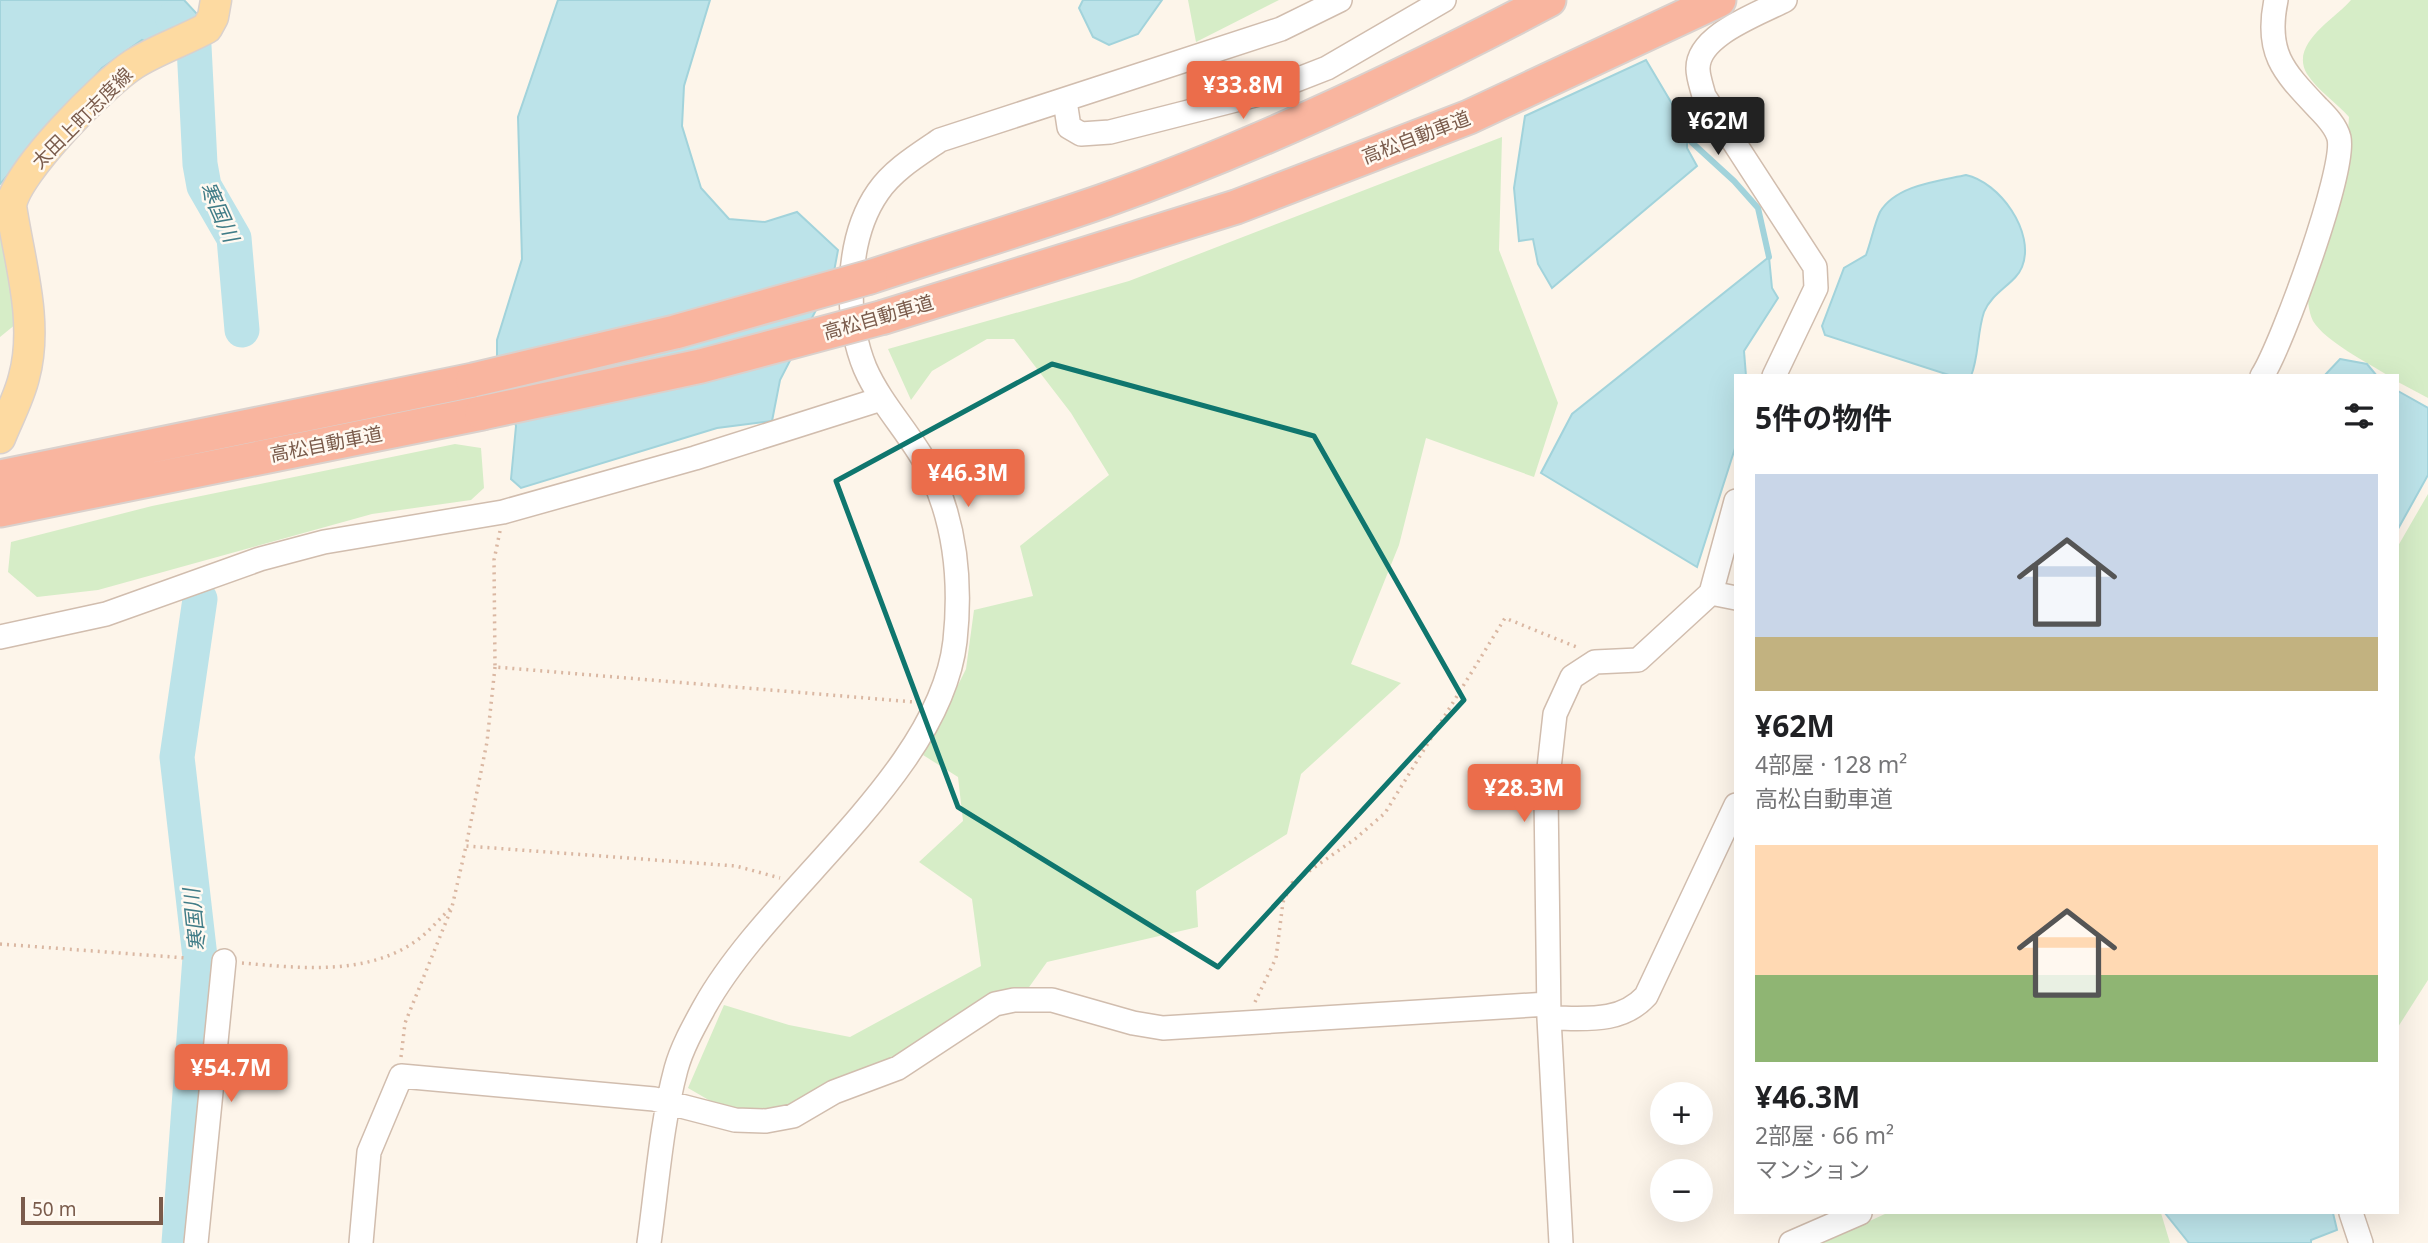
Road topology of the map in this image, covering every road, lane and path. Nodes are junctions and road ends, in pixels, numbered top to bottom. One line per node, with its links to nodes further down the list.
1 (1340, 0): 8 (street)
2 (1444, 0): 8 (street)
3 (1549, 0): 14 (highway, 高松自動車道, bridge)
4 (1718, 0): 16 (highway, 高松自動車道, bridge)
5 (1785, 0): 10 (street)
6 (2276, 0): 11 (street)
7 (211, 14): 9 (main road, 太田上町志度線)
8 (1065, 101): 12 (street)
9 (6, 202): 13 (main road, 太田上町志度線)
10 (1775, 374)
11 (2263, 374)
12 (881, 399): 17 (street); 23 (street)
13 (1, 435)
14 (14, 474)
15 (1734, 508): 18 (street)
16 (13, 512)
17 (503, 512): 20 (street); 22 (path)
18 (1711, 593): 19 (street); 21 (street)
19 (1734, 598)
20 (0, 637)
21 (1595, 662): 31 (street); 32 (path)
22 (495, 667): 23 (path); 25 (path)
23 (933, 709): 26 (street)
24 (1734, 809): 31 (street)
25 (466, 846): 26 (path); 27 (path)
26 (797, 888): 34 (street)
27 (452, 907): 30 (path); 33 (path)
28 (0, 944): 29 (path)
29 (186, 958)
30 (224, 961): 37 (street)
31 (1548, 1011): 32 (street); 40 (street)
32 (1236, 1025): 34 (street)
33 (401, 1076): 34 (street); 38 (street)
34 (670, 1101): 39 (street)
35 (1858, 1214): 41 (street)
36 (2351, 1214): 42 (street)
37 (197, 1243)
38 (361, 1243)
39 (649, 1243)
40 (1560, 1243)
41 (1791, 1243)
42 (2361, 1243)

